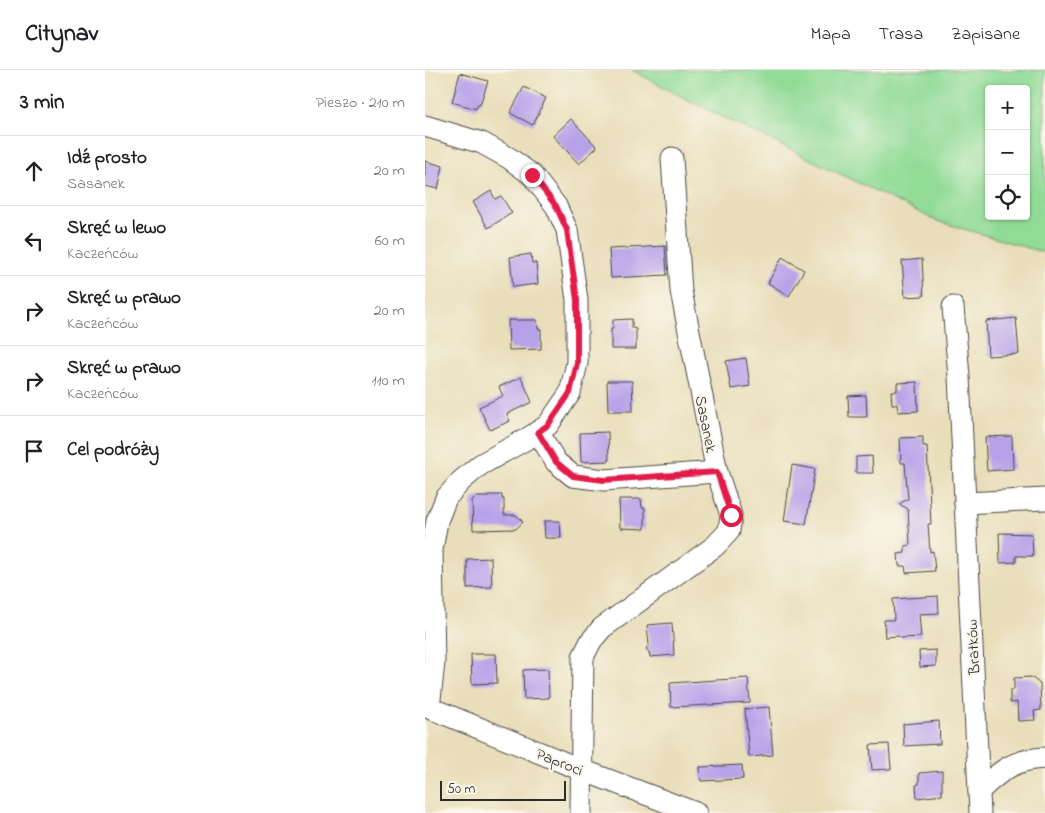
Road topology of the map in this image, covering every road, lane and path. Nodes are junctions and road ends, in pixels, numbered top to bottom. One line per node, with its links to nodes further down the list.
1 (425, 126): 4 (street)
2 (672, 158): 5 (street, Sasanek)
3 (953, 307): 7 (street, Bratków)
4 (538, 432): 5 (street); 8 (street)
5 (717, 472): 10 (street, Sasanek)
6 (1045, 499): 7 (street)
7 (965, 503): 11 (street, Bratków)
8 (427, 707): 10 (street, Paproci)
9 (1045, 758): 11 (street)
10 (581, 770): 12 (street, Sasanek); 13 (street, Paproci)
11 (979, 791): 14 (street, Bratków)
12 (581, 813)
13 (696, 813)
14 (980, 813)

